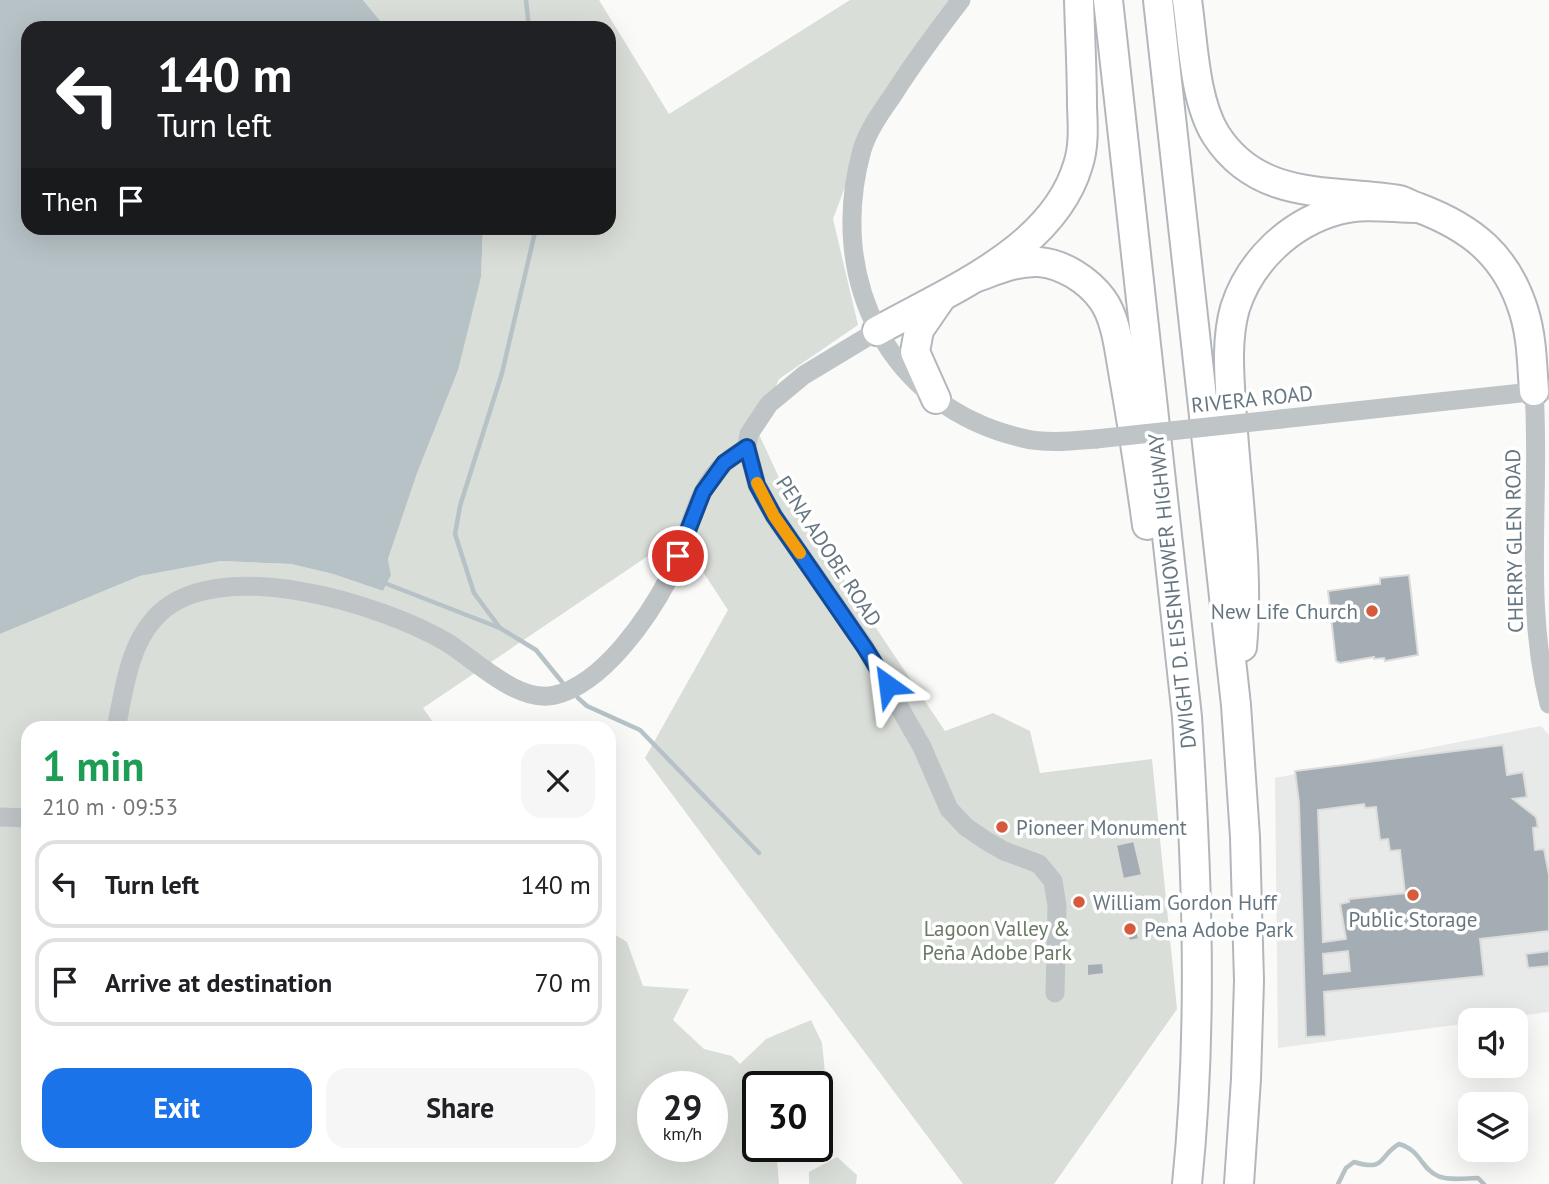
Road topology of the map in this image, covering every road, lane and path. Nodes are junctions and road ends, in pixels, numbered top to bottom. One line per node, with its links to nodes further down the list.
1 (961, 0): 9 (street, RIVERA ROAD)
2 (1079, 0): 7 (highway)
3 (1108, 0): 13 (highway, DWIGHT D. EISENHOWER HIGHWAY)
4 (1158, 0): 15 (highway)
5 (1186, 0): 6 (highway)
6 (1418, 208): 10 (highway); 15 (highway)
7 (976, 277): 8 (highway); 13 (highway)
8 (943, 295): 9 (highway); 11 (highway)
9 (877, 331): 11 (street, RIVERA ROAD); 12 (street)
10 (1541, 391): 11 (street, RIVERA ROAD, bridge); 14 (street, CHERRY GLEN ROAD)
11 (936, 399)
12 (747, 447): 16 (street); 19 (street, PENA ADOBE ROAD)
13 (1176, 615): 20 (highway, DWIGHT D. EISENHOWER HIGHWAY)
14 (1549, 704)
15 (1236, 705): 21 (highway)
16 (118, 721)
17 (0, 817): 18 (street)
18 (21, 818)
19 (1055, 993)
20 (1188, 1184)
21 (1239, 1184)

